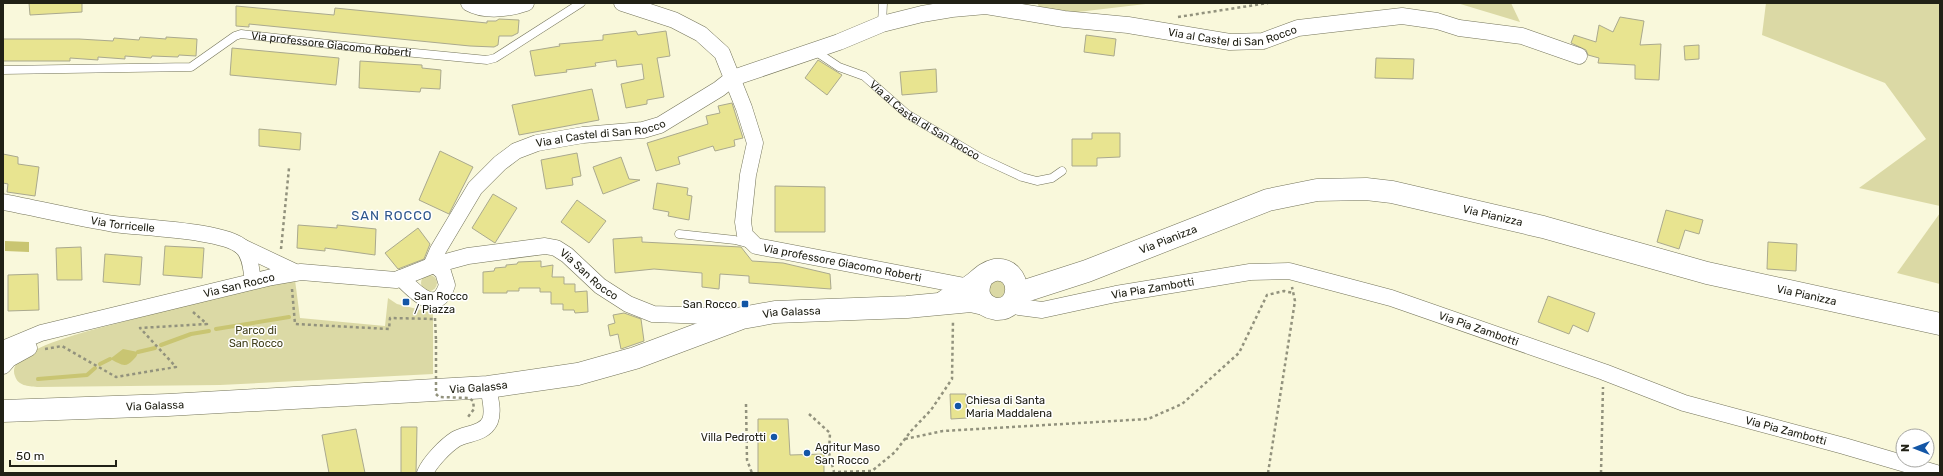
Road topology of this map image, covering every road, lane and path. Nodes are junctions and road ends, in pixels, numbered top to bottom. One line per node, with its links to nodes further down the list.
1 (469, 3): 2 (street)
2 (526, 3)
3 (581, 3): 11 (lane, Via professore Giacomo Roberti)
4 (622, 3): 12 (street, Via professore Giacomo Roberti)
5 (883, 3): 8 (lane)
6 (1268, 3): 7 (path)
7 (1173, 18)
8 (882, 24): 9 (street, Via al Castel di San Rocco); 10 (street, Via al Castel di San Rocco)
9 (815, 51): 12 (street, Via al Castel di San Rocco); 14 (lane, Via al Castel di San Rocco)
10 (1579, 56)
11 (3, 70)
12 (733, 78): 17 (street, Via professore Giacomo Roberti); 20 (street, Via al Castel di San Rocco)
13 (289, 168): 19 (path)
14 (1062, 171)
15 (3, 202): 18 (street, Via Torricelle)
16 (679, 234): 17 (lane, Via professore Giacomo Roberti)
17 (756, 246): 25 (street, Via professore Giacomo Roberti)
18 (242, 247): 19 (street, Via Torricelle); 26 (street)
19 (280, 266): 22 (street, Via Torricelle)
20 (433, 266): 24 (street, Via San Rocco); 24 (street); 35 (street, Via San Rocco)
21 (1289, 271): 30 (path); 31 (street, Via Pia Zambotti); 41 (street, Via Pia Zambotti)
22 (295, 272): 24 (street, Via San Rocco); 26 (street, Via San Rocco)
23 (1011, 275): 27 (main road, Via Pianizza); 28 (main road, Via Pianizza); 31 (main road)
24 (401, 278)
25 (929, 280): 27 (street, Via professore Giacomo Roberti); 32 (street, Via professore Giacomo Roberti)
26 (252, 281): 36 (street, Via San Rocco)
27 (977, 281): 32 (main road, Via Galassa); 33 (main road)
28 (1052, 282): 31 (main road, Via Pianizza); 37 (main road, Via Pianizza)
29 (285, 287): 46 (path, bridge)
30 (1293, 293): 47 (path); 51 (path)
31 (1013, 301): 33 (main road, Via Pianizza)
32 (945, 303): 33 (main road, Via Galassa); 35 (main road, Via Galassa); 47 (path)
33 (984, 304)
34 (188, 307): 39 (path)
35 (742, 318): 42 (main road, Via Galassa)
36 (80, 324): 38 (street, Via San Rocco); 40 (street, Via San Rocco)
37 (1940, 324)
38 (3, 349)
39 (44, 349)
40 (3, 366)
41 (1604, 372): 52 (path); 53 (street, Via Pia Zambotti)
42 (488, 388): 44 (main road, Via Galassa); 49 (street)
43 (746, 404): 50 (path)
44 (3, 410)
45 (808, 414): 48 (path)
46 (468, 417)
47 (905, 439): 48 (path)
48 (871, 472)
49 (425, 473)
50 (752, 473)
51 (1268, 473)
52 (1601, 473)
53 (1936, 473)

